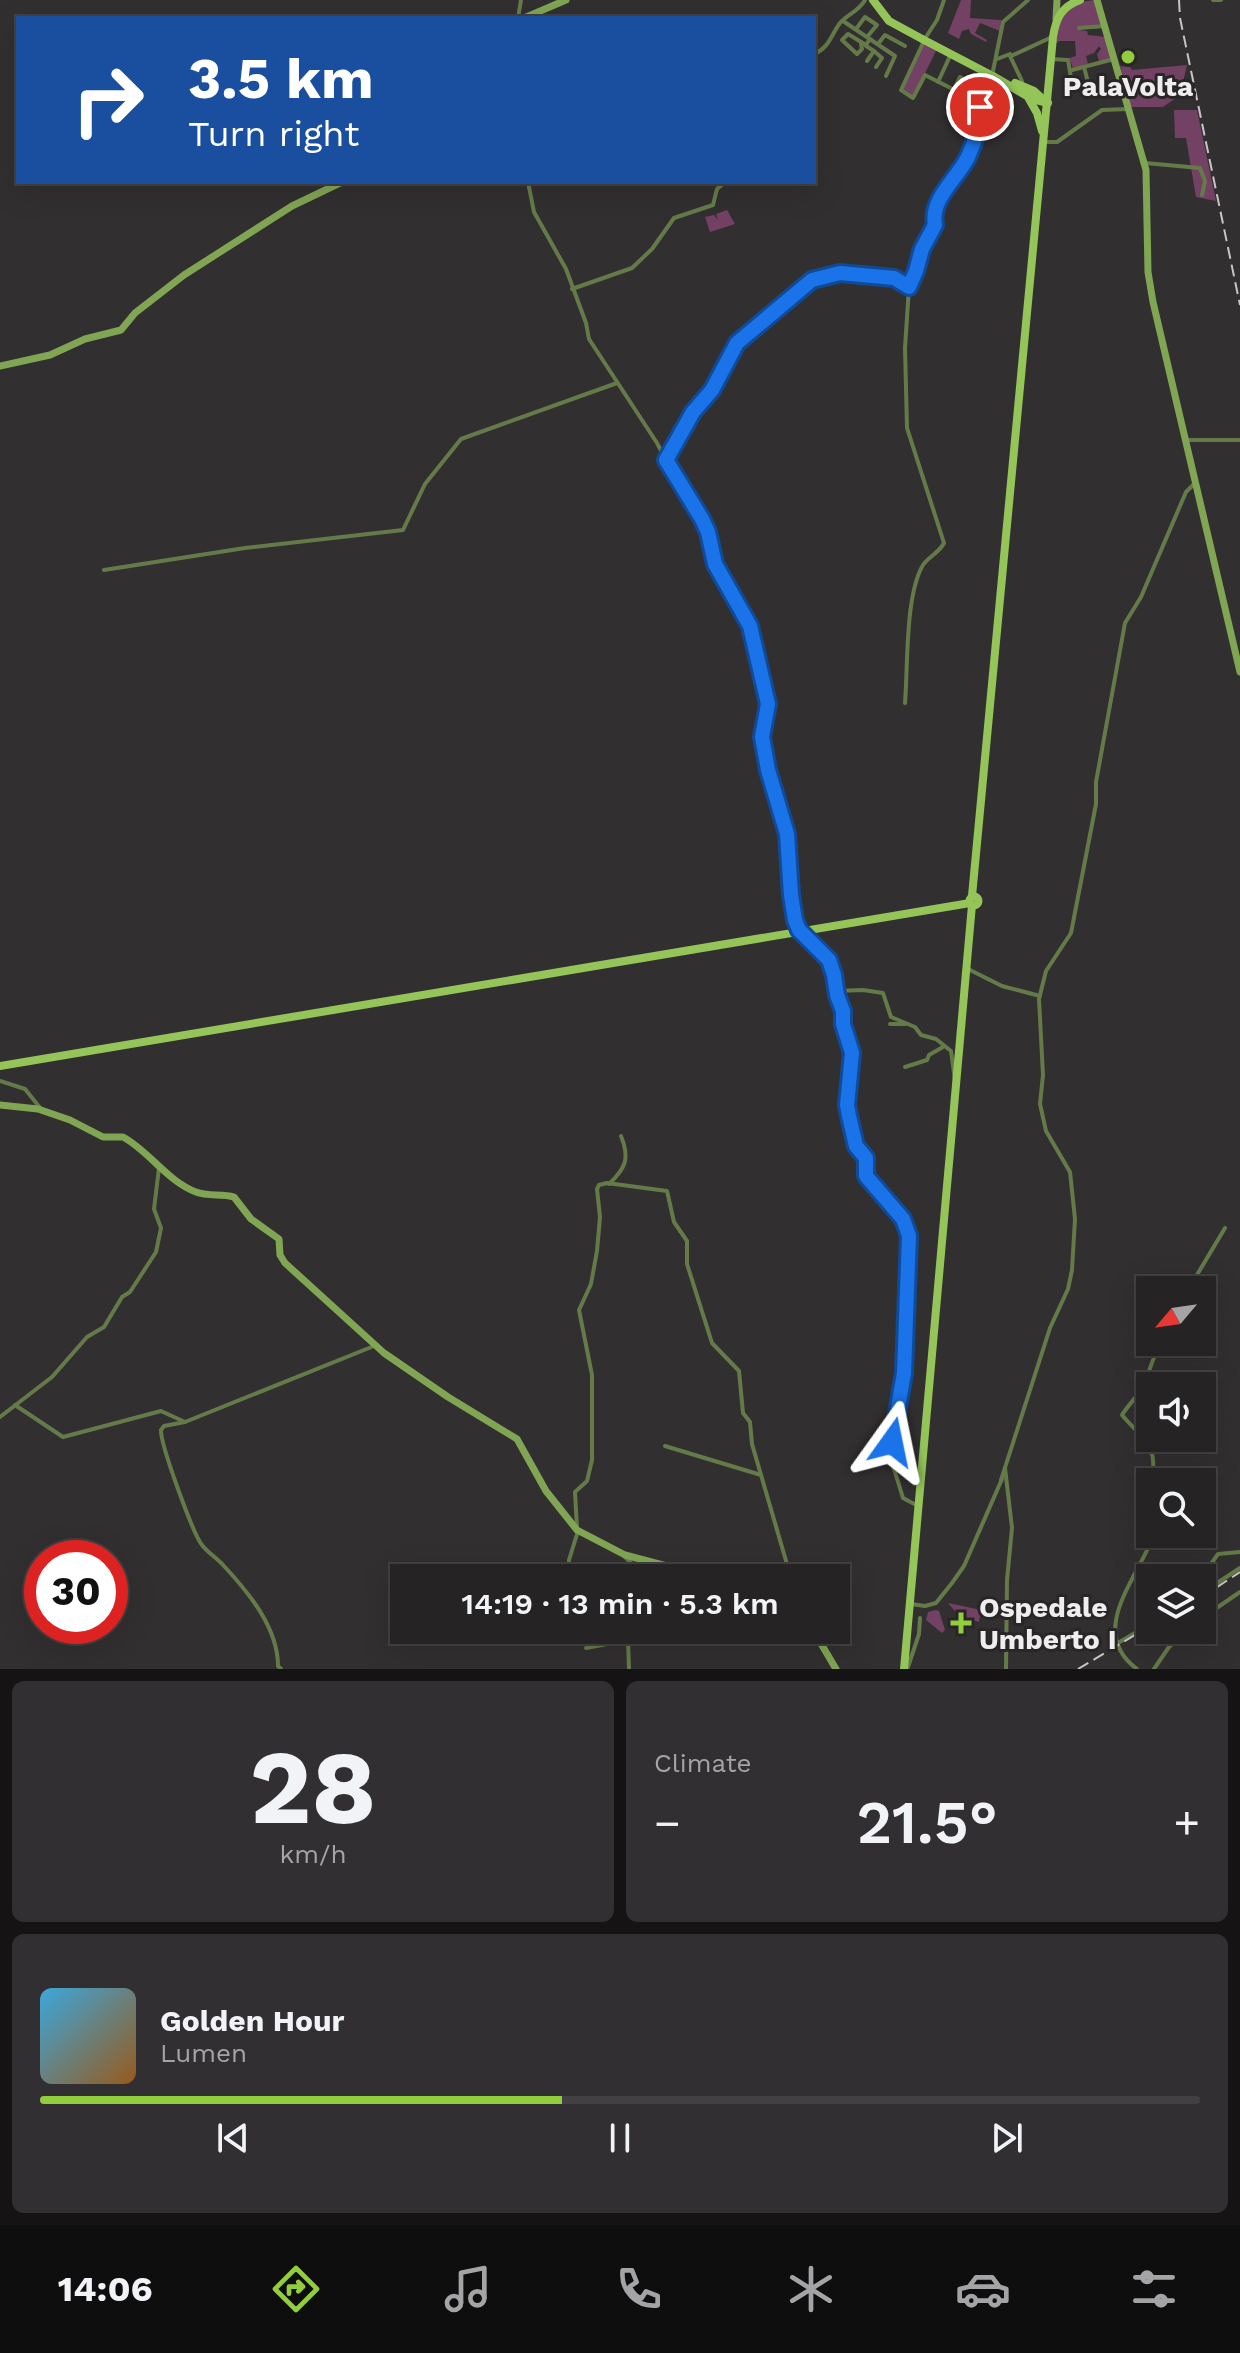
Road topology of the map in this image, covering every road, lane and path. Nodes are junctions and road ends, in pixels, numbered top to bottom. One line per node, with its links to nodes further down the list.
1 (566, 0): 11 (street)
2 (865, 0): 12 (street)
3 (873, 0): 17 (main road)
4 (943, 0): 17 (street)
5 (1080, 0): 10 (main road)
6 (1097, 0): 13 (street)
7 (1213, 0): 8 (street)
8 (1221, 0)
9 (1027, 1): 22 (street)
10 (1059, 5): 18 (main road)
11 (526, 16)
12 (843, 21): 15 (street); 24 (street)
13 (1105, 26): 14 (street); 29 (street)
14 (1079, 28)
15 (856, 29): 16 (street); 16 (street)
16 (869, 38): 19 (street); 20 (street)
17 (926, 39): 25 (main road); 34 (main road); 36 (street)
18 (1049, 39): 26 (street); 28 (main road)
19 (878, 44): 21 (street); 35 (street)
20 (863, 46): 20 (street); 23 (street)
21 (905, 46)
22 (999, 50): 26 (street); 27 (street)
23 (874, 51): 30 (street); 31 (street)
24 (816, 53)
25 (951, 54): 34 (main road); 36 (street)
26 (1009, 55): 27 (street); 37 (street)
27 (997, 59): 34 (street)
28 (1051, 59): 33 (street); 39 (main road)
29 (1114, 59): 32 (street); 46 (street)
30 (867, 61)
31 (876, 67)
32 (1084, 67): 33 (street); 38 (street)
33 (1072, 70): 42 (street)
34 (992, 73): 37 (main road); 41 (street); 43 (main road)
35 (886, 76)
36 (938, 82): 40 (street)
37 (1020, 82): 39 (main road); 45 (main road)
38 (1095, 85)
39 (1049, 88): 45 (main road)
40 (953, 90): 41 (street); 44 (street)
41 (985, 90): 44 (street)
42 (1073, 90)
43 (1026, 95): 45 (main road); 49 (main road)
44 (980, 103): 47 (street)
45 (1048, 103): 49 (main road)
46 (1128, 109): 49 (street); 50 (street)
47 (980, 111): 48 (street); 55 (street)
48 (1008, 122)
49 (1044, 144): 66 (main road)
50 (1145, 163): 54 (street); 59 (street)
51 (338, 184): 57 (street)
52 (528, 184): 56 (street)
53 (723, 184): 56 (street)
54 (1202, 195)
55 (909, 287): 61 (street); 65 (street)
56 (572, 289): 58 (street)
57 (0, 366)
58 (617, 383): 61 (street); 63 (street)
59 (1187, 440): 60 (street); 62 (street)
60 (1240, 440)
61 (665, 463): 67 (street)
62 (1196, 483): 64 (street); 70 (street)
63 (104, 570)
64 (1240, 672)
65 (905, 703)
66 (972, 901): 67 (main road); 68 (main road)
67 (799, 930): 69 (street); 74 (main road)
68 (968, 969): 70 (street); 77 (main road)
69 (836, 991): 71 (street); 96 (street)
70 (1040, 996): 91 (street)
71 (907, 1023): 72 (street); 73 (street)
72 (890, 1024)
73 (943, 1047): 75 (street); 77 (street)
74 (0, 1066)
75 (905, 1067)
76 (0, 1081): 79 (street)
77 (957, 1082): 96 (main road)
78 (0, 1105): 79 (street)
79 (32, 1105): 81 (street)
80 (621, 1136): 82 (street)
81 (159, 1168): 85 (street); 87 (street)
82 (609, 1184): 93 (street); 97 (street)
83 (1225, 1228): 84 (street)
84 (1196, 1276)
85 (376, 1346): 89 (street); 97 (street)
86 (1152, 1356): 92 (street)
87 (15, 1405): 88 (street); 89 (street)
88 (0, 1417)
89 (185, 1422): 121 (street)
90 (665, 1446): 93 (street)
91 (1005, 1467): 94 (street); 95 (street)
92 (1153, 1468)
93 (761, 1475): 104 (street)
94 (1001, 1480): 95 (street); 111 (street)
95 (1008, 1481): 125 (street)
96 (918, 1506): 111 (main road)
97 (578, 1530): 100 (street); 101 (street)
98 (1148, 1548): 105 (street)
99 (1240, 1552): 106 (street)
100 (621, 1554): 102 (street); 103 (street)
101 (569, 1564)
102 (632, 1564)
103 (659, 1564)
104 (787, 1564)
105 (1141, 1564)
106 (1211, 1564)
107 (1240, 1568): 109 (street)
108 (1136, 1574): 115 (street)
109 (1216, 1584)
110 (1240, 1592): 112 (street)
111 (909, 1603): 124 (main road)
112 (1216, 1608)
113 (920, 1618): 124 (street)
114 (1136, 1632): 115 (street)
115 (1117, 1643): 126 (street)
116 (607, 1644): 120 (street)
117 (628, 1644): 122 (street)
118 (821, 1644): 123 (street)
119 (1172, 1644): 127 (street)
120 (586, 1648)
121 (281, 1669)
122 (629, 1669)
123 (836, 1669)
124 (905, 1669)
125 (1006, 1669)
126 (1137, 1669)
127 (1154, 1669)

